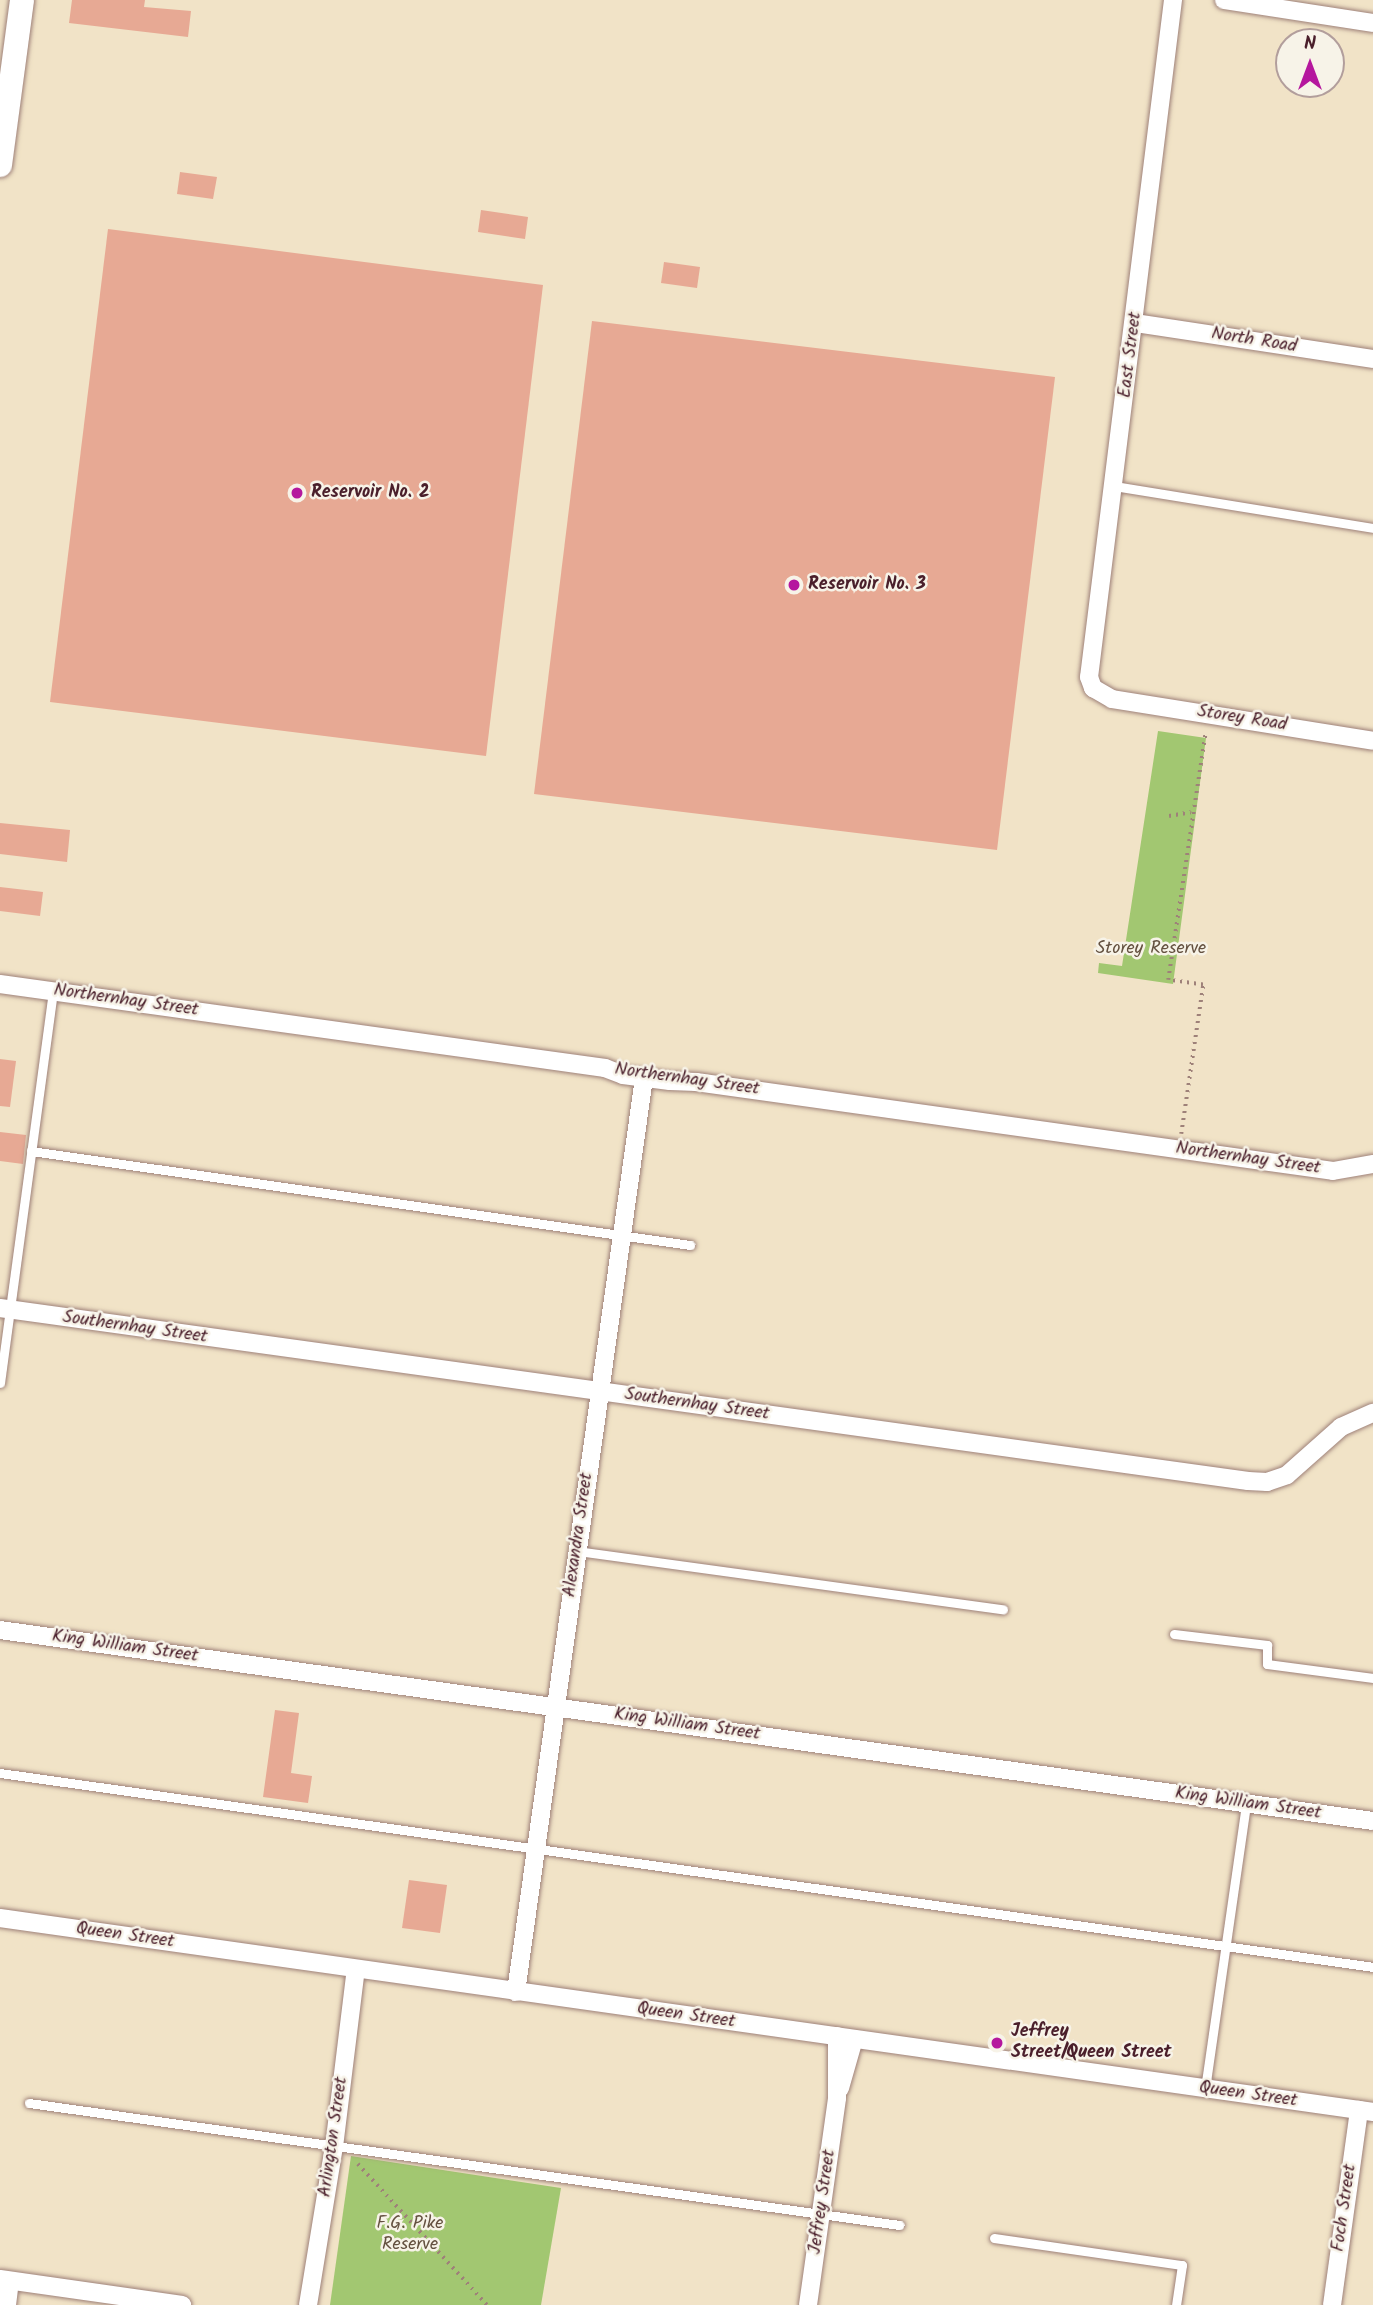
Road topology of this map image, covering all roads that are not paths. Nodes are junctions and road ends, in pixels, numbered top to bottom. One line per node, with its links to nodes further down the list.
1 (22, 0): 5 (main road)
2 (1173, 0): 6 (street, East Street)
3 (1224, 0): 4 (street)
4 (1373, 23)
5 (0, 165)
6 (1135, 323): 7 (street, North Road); 8 (street, East Street)
7 (1373, 359)
8 (1114, 486): 9 (lane); 10 (street, East Street)
9 (1373, 527)
10 (1112, 699): 11 (street, Storey Road)
11 (1373, 741)
12 (0, 984): 13 (street, Northernhay Street)
13 (53, 991): 14 (street, Northernhay Street); 15 (lane)
14 (644, 1078): 16 (street, Northernhay Street); 17 (street, Alexandra Street)
15 (31, 1152): 17 (lane); 19 (lane)
16 (1373, 1164)
17 (621, 1234): 18 (lane); 21 (street, Alexandra Street)
18 (690, 1245)
19 (5, 1309): 20 (lane); 21 (street, Southernhay Street)
20 (0, 1383)
21 (599, 1391): 22 (street, Southernhay Street); 23 (street, Alexandra Street)
22 (1373, 1413)
23 (577, 1551): 24 (lane); 28 (street, Alexandra Street)
24 (1003, 1609)
25 (0, 1630): 28 (street, King William Street)
26 (1174, 1634): 27 (lane)
27 (1373, 1678)
28 (556, 1707): 30 (street, King William Street); 32 (street, Alexandra Street)
29 (0, 1773): 32 (lane)
30 (1246, 1804): 31 (street, King William Street); 34 (lane)
31 (1373, 1821)
32 (536, 1849): 34 (lane); 37 (street, Alexandra Street)
33 (0, 1918): 36 (street, Queen Street)
34 (1227, 1946): 35 (lane); 39 (lane)
35 (1373, 1967)
36 (356, 1969): 37 (street, Queen Street); 42 (street, Arlington Street)
37 (516, 1992): 38 (street, Queen Street)
38 (846, 2037): 39 (street, Queen Street); 43 (street, Jeffrey Street)
39 (1205, 2089): 41 (street, Queen Street)
40 (29, 2104): 42 (lane)
41 (1366, 2111): 52 (street, Foch Street)
42 (334, 2147): 43 (lane); 49 (street, Arlington Street)
43 (821, 2213): 44 (lane); 50 (street, Jeffrey Street)
44 (899, 2225)
45 (995, 2238): 51 (lane)
46 (5, 2280): 47 (street); 48 (street)
47 (7, 2305)
48 (182, 2305)
49 (308, 2305)
50 (808, 2305)
51 (1176, 2305)
52 (1332, 2305)

